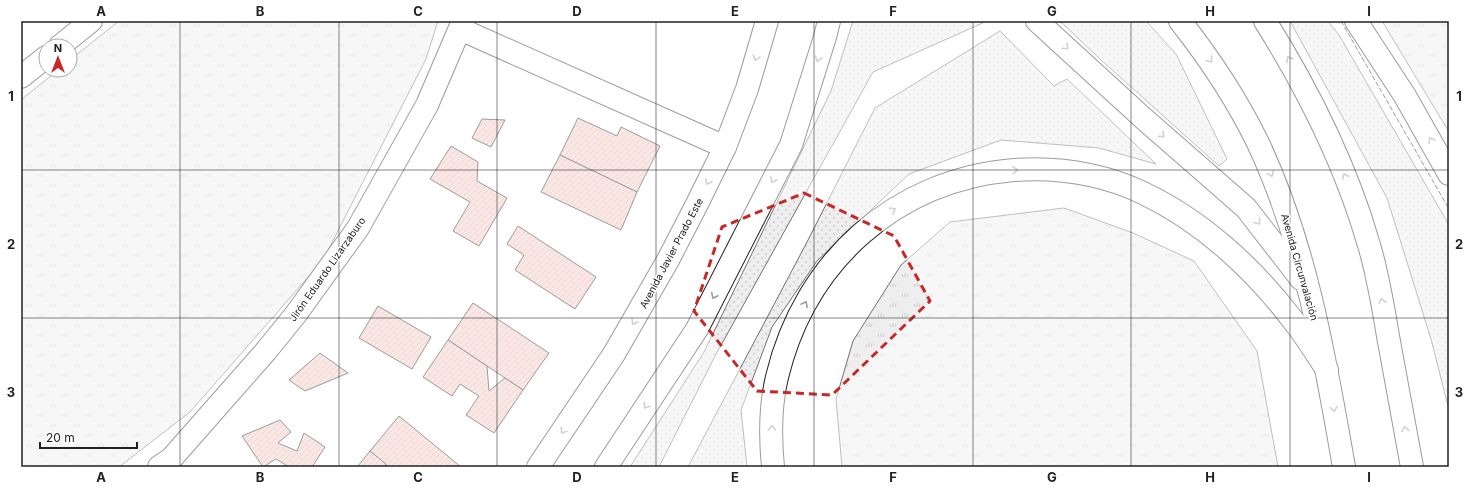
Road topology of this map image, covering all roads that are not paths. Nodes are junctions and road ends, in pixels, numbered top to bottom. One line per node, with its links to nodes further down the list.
1 (91, 21): 9 (main road)
2 (767, 21): 12 (main road, Avenida Javier Prado Este, one-way to 12)
3 (829, 21): 18 (main road, one-way to 18)
4 (1037, 21): 14 (main road, one-way to 14)
5 (1180, 21): 14 (main road, Avenida Circunvalación, one-way to 14)
6 (1265, 21): 21 (main road, one-way to 6)
7 (1359, 23): 13 (main road, one-way to 7)
8 (461, 25): 12 (main road); 16 (main road, Jirón Eduardo Lizarzaburo)
9 (70, 38)
10 (38, 63): 11 (main road)
11 (21, 77)
12 (725, 147): 17 (main road, Avenida Javier Prado Este, one-way to 17)
13 (1449, 174)
14 (1308, 289): 15 (main road, Avenida Circunvalación)
15 (1327, 370): 19 (main road, one-way to 15); 20 (main road, Avenida Circunvalación, one-way to 20)
16 (159, 467)
17 (538, 467)
18 (606, 467)
19 (773, 467)
20 (1344, 467)
21 (1412, 467)

